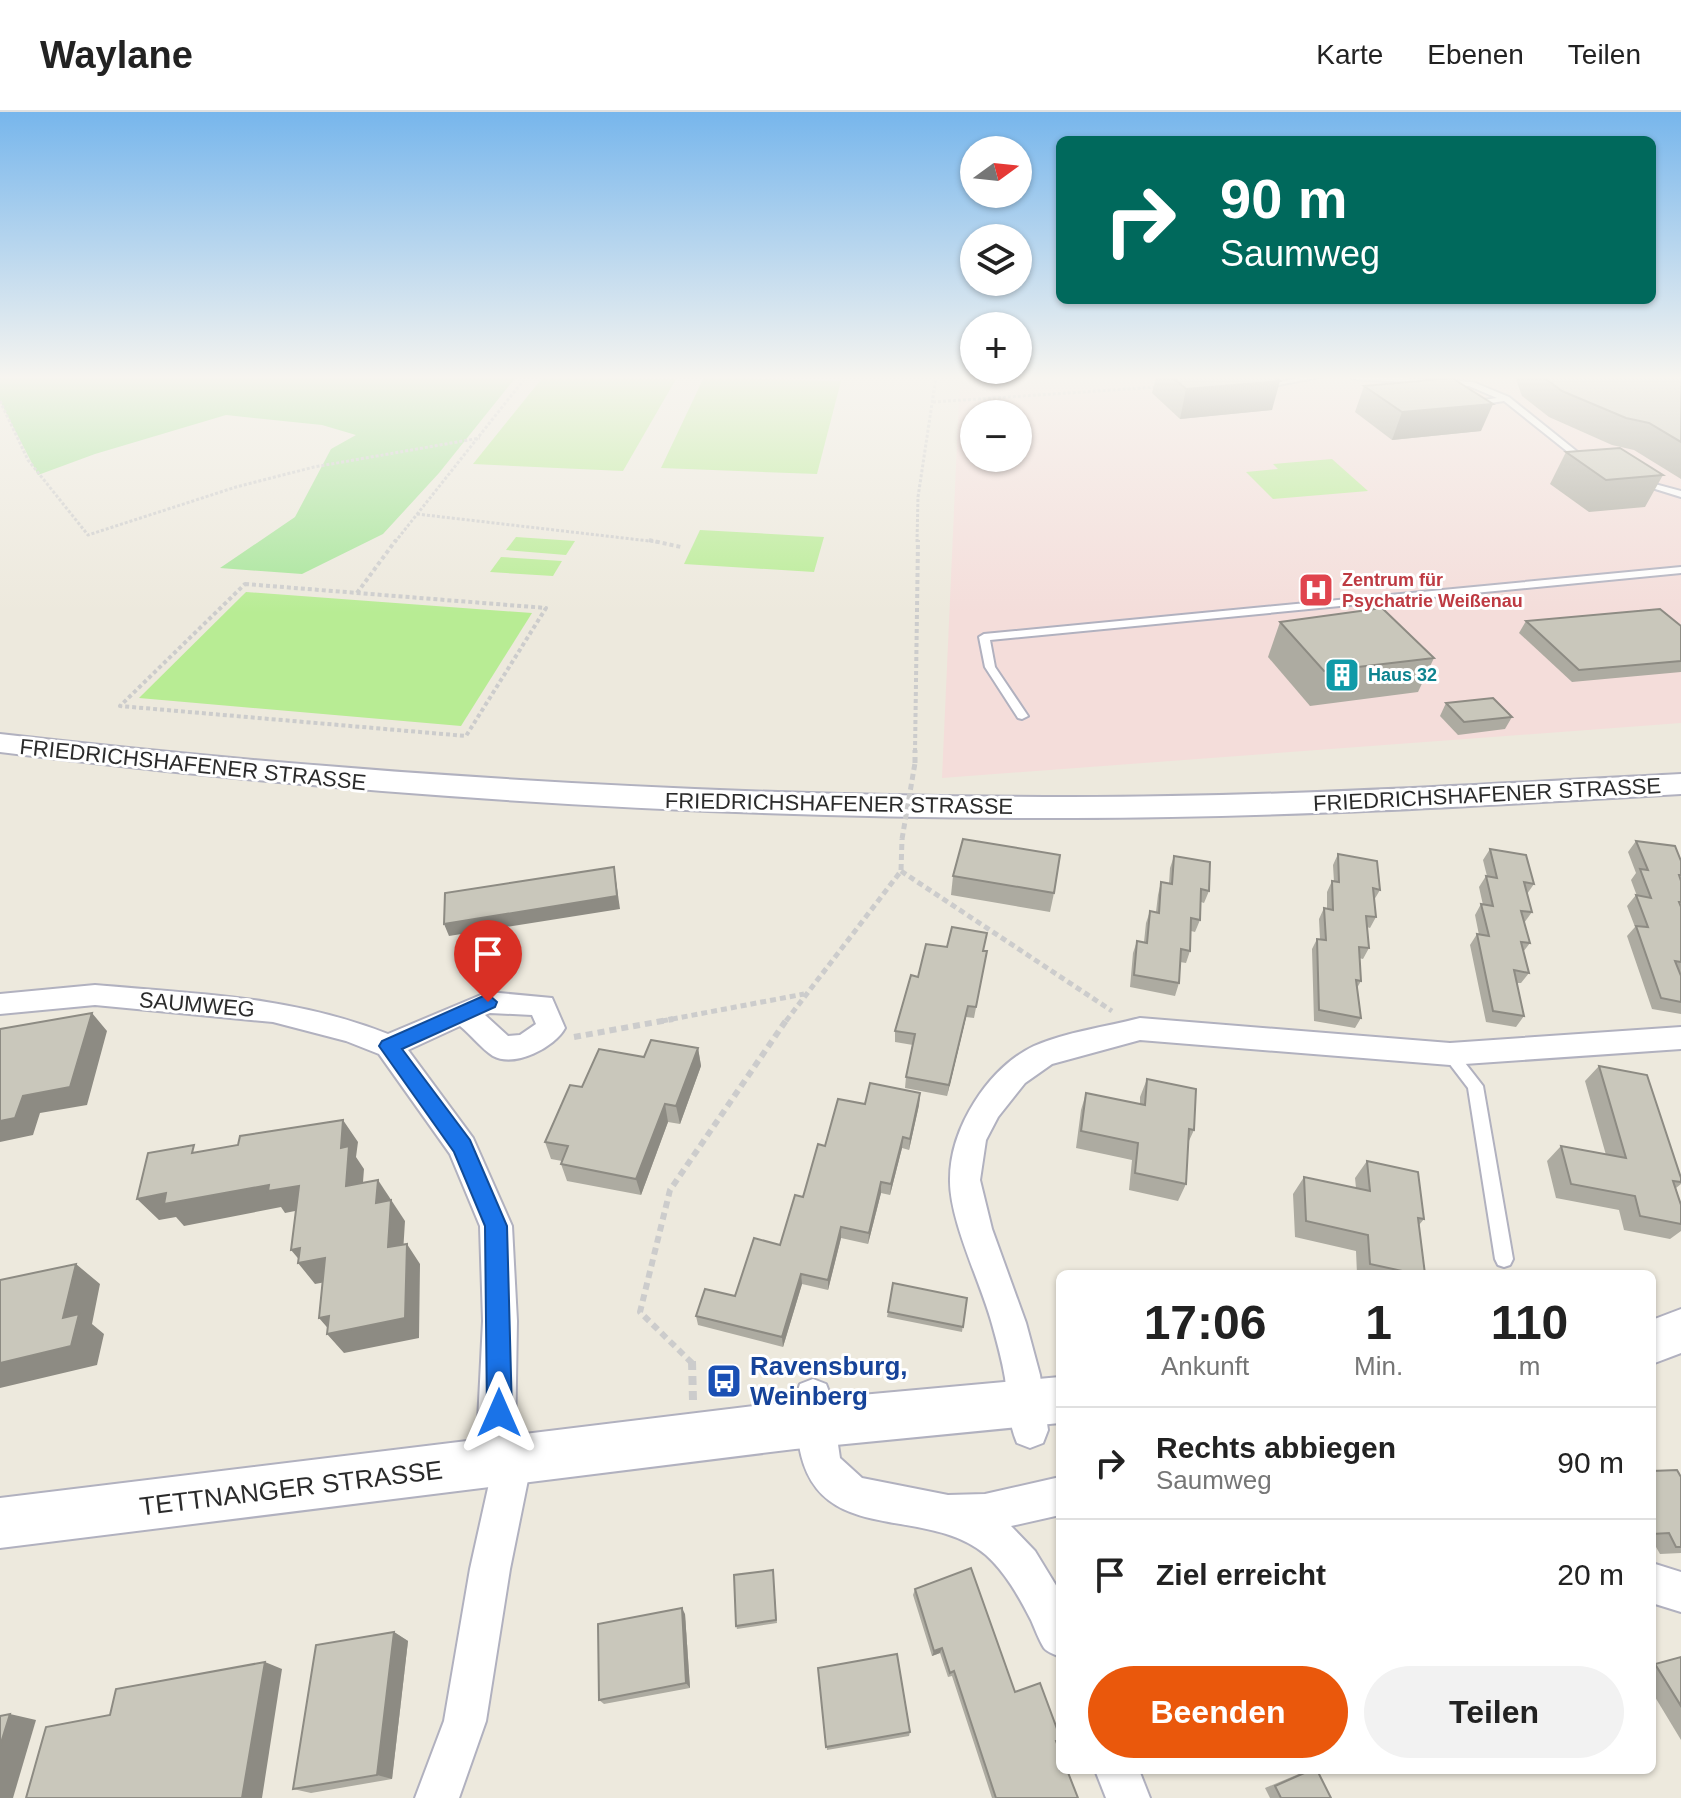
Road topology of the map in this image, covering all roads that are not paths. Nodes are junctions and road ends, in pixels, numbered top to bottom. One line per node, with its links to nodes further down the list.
1 (1580, 456): 2 (lane)
2 (1593, 466)
3 (1623, 476): 4 (lane)
4 (1681, 494)
5 (1681, 570): 6 (lane)
6 (1022, 716)
7 (0, 743): 8 (main road, FRIEDRICHSHAFENER STRASSE)
8 (1681, 784)
9 (0, 1004): 12 (street, SAUMWEG)
10 (464, 1013): 10 (street); 12 (street)
11 (1681, 1038): 13 (street)
12 (389, 1046): 19 (street)
13 (1450, 1054): 14 (lane); 18 (street)
14 (1504, 1259)
15 (1681, 1331): 16 (street)
16 (1656, 1340)
17 (814, 1410): 18 (street, TETTNANGER STRASSE); 19 (street, TETTNANGER STRASSE); 21 (street)
18 (1039, 1411)
19 (504, 1461): 22 (street, TETTNANGER STRASSE); 27 (street)
20 (1056, 1497): 21 (street)
21 (938, 1511): 25 (street)
22 (0, 1523)
23 (1656, 1584): 24 (street)
24 (1681, 1592)
25 (1056, 1629)
26 (1119, 1774): 28 (street)
27 (437, 1798)
28 (1128, 1798)

